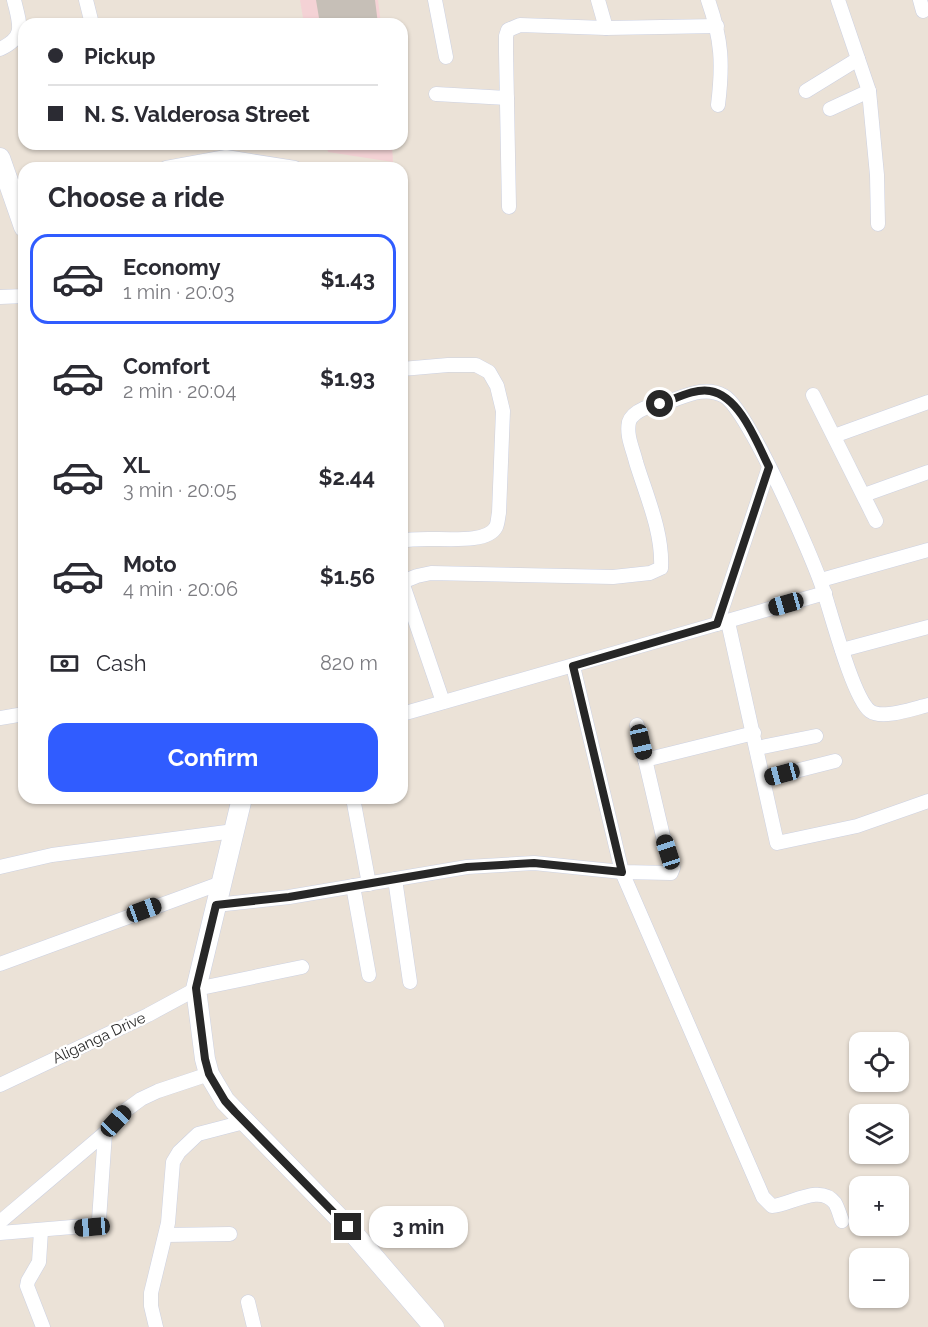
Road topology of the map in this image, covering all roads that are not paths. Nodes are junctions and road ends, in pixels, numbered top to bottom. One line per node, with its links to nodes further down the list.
1 (14, 0): 10 (street)
2 (86, 0): 7 (street)
3 (435, 0): 11 (street)
4 (598, 0): 9 (street)
5 (708, 0): 8 (street)
6 (838, 0): 12 (street)
7 (90, 18)
8 (717, 26): 9 (street); 17 (street)
9 (606, 28): 16 (street)
10 (0, 49)
11 (446, 57)
12 (858, 59): 13 (street); 14 (street)
13 (806, 91)
14 (869, 91): 18 (street); 23 (street)
15 (436, 94): 16 (street)
16 (507, 98): 21 (street)
17 (718, 105)
18 (830, 109)
19 (0, 158): 20 (main road)
20 (12, 196): 22 (main road)
21 (509, 207)
22 (18, 212)
23 (878, 224)
24 (18, 296): 25 (street)
25 (0, 297)
26 (408, 368): 34 (street)
27 (813, 395): 29 (street)
28 (928, 402): 29 (street)
29 (834, 436): 32 (street)
30 (769, 467): 36 (street); 37 (street); 39 (street)
31 (928, 472): 32 (street)
32 (864, 495): 33 (street)
33 (876, 521)
34 (408, 540)
35 (928, 550): 37 (street)
36 (408, 580)
37 (823, 587): 39 (street); 41 (street)
38 (408, 600): 43 (street)
39 (722, 623): 42 (street); 49 (street)
40 (928, 627): 41 (street)
41 (842, 650): 44 (street)
42 (573, 666): 43 (street); 60 (street)
43 (443, 702): 45 (street)
44 (928, 705)
45 (408, 712)
46 (18, 715): 47 (street)
47 (0, 718)
48 (637, 725): 52 (street)
49 (754, 733): 51 (street); 52 (street)
50 (816, 736): 51 (street)
51 (757, 748): 54 (street)
52 (645, 760): 60 (street)
53 (835, 761): 54 (street)
54 (764, 779): 55 (street)
55 (928, 801)
56 (241, 804): 58 (main road)
57 (354, 804): 63 (street)
58 (234, 831): 59 (street); 62 (main road)
59 (0, 867)
60 (622, 872): 61 (street); 75 (street)
61 (395, 879): 63 (street); 69 (street)
62 (220, 883): 65 (main road); 66 (street)
63 (369, 884): 64 (street)
64 (353, 886): 65 (street); 68 (street)
65 (216, 905): 70 (main road)
66 (0, 964)
67 (302, 967): 70 (street, Aliganga Drive)
68 (369, 975)
69 (410, 982)
70 (196, 988): 71 (main road); 72 (street, Aliganga Drive)
71 (209, 1074): 73 (main road); 74 (street)
72 (0, 1085)
73 (244, 1122): 80 (street); 85 (main road)
74 (105, 1133): 76 (street); 77 (street)
75 (842, 1221)
76 (0, 1222)
77 (41, 1231): 78 (street); 82 (street)
78 (0, 1233)
79 (230, 1234): 80 (street)
80 (165, 1235): 83 (street)
81 (248, 1302): 84 (street)
82 (43, 1327)
83 (156, 1327)
84 (254, 1327)
85 (434, 1327)

